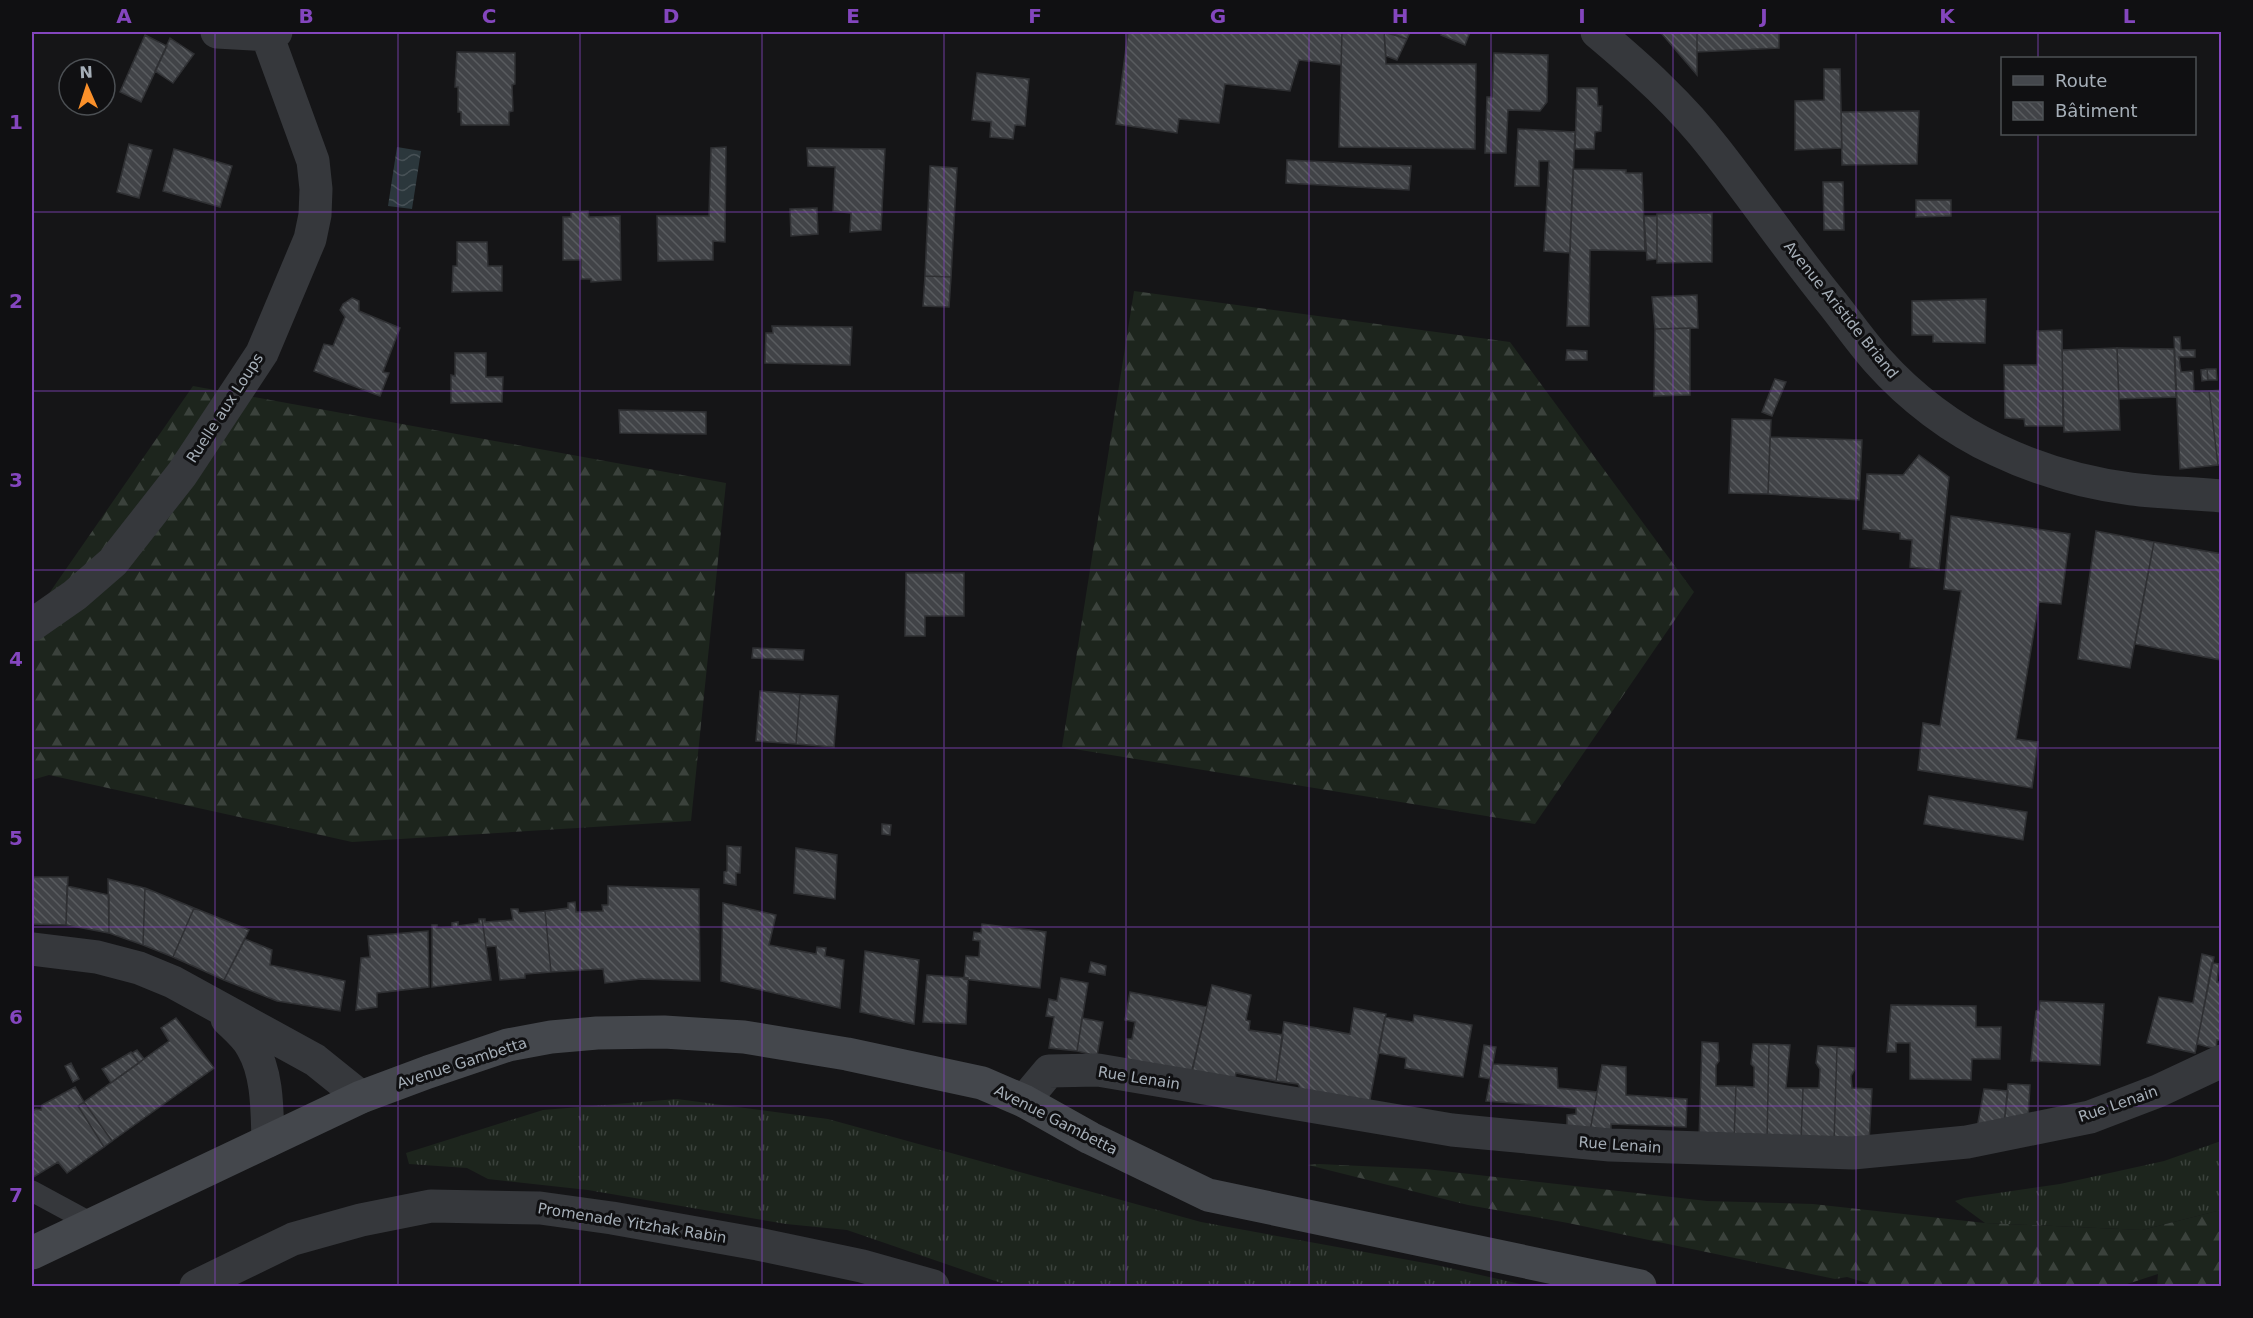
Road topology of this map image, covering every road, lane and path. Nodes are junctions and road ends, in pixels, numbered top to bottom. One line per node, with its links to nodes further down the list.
1 (217, 32): 3 (street)
2 (1597, 32): 4 (street, Avenue Aristide Briand)
3 (271, 33): 5 (street, Ruelle aux Loups)
4 (2222, 496)
5 (32, 625)
6 (32, 949): 7 (street)
7 (210, 1003): 9 (street); 11 (street)
8 (2222, 1061): 10 (street, Rue Lenain)
9 (361, 1097): 10 (main road, Avenue Gambetta); 11 (main road, Avenue Gambetta)
10 (1024, 1101): 17 (main road, Avenue Gambetta)
11 (268, 1141): 13 (main road, Avenue Gambetta)
12 (32, 1191): 13 (lane)
13 (93, 1224): 14 (main road, Avenue Gambetta)
14 (32, 1253)
15 (195, 1287): 16 (street, Promenade Yitzhak Rabin)
16 (933, 1287)
17 (1640, 1287)

